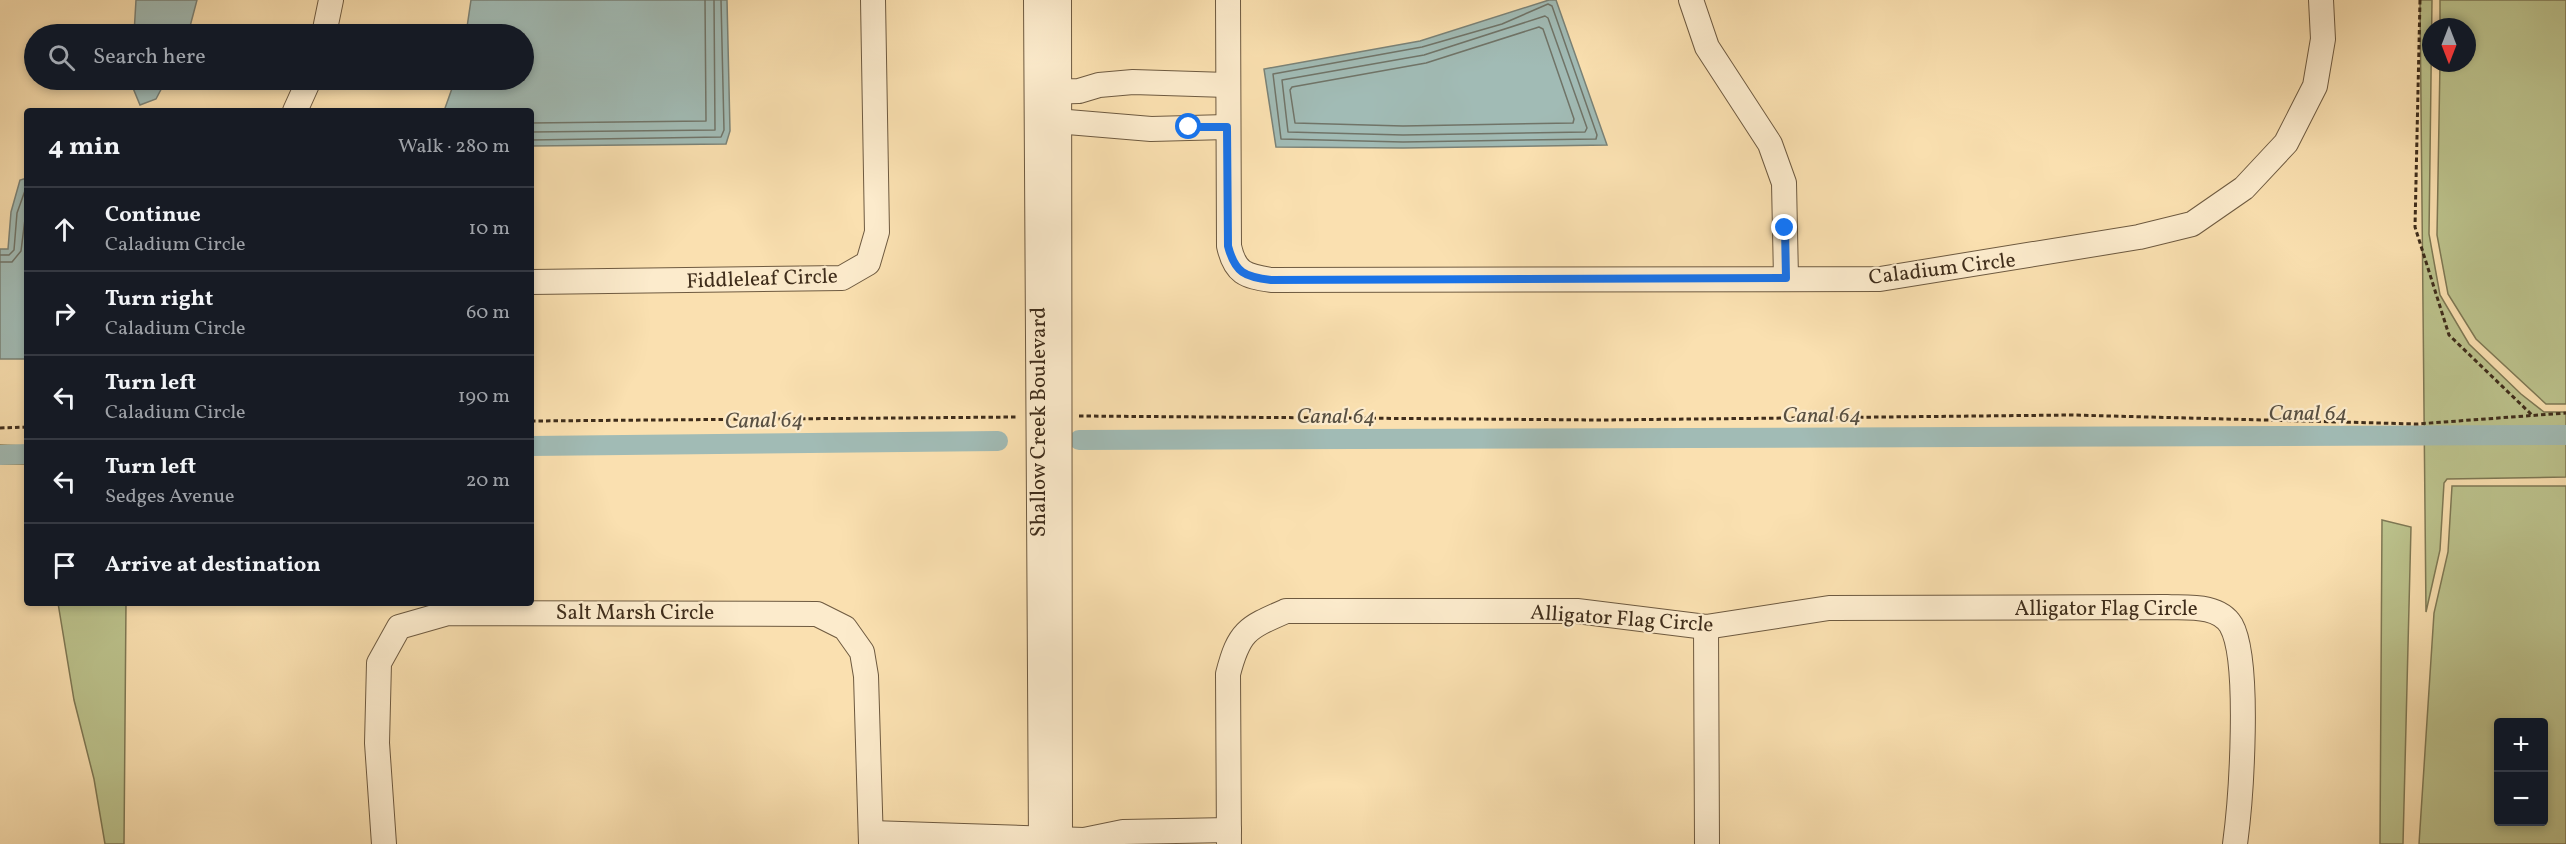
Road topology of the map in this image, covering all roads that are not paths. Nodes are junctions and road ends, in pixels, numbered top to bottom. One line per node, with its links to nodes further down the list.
1 (332, 0): 8 (street)
2 (873, 0): 16 (street, Fiddleleaf Circle)
3 (1036, 0): 11 (street, Shallow Creek Boulevard)
4 (1059, 0): 11 (street, Shallow Creek Boulevard)
5 (1228, 0): 9 (street, Caladium Circle)
6 (1691, 0): 15 (street)
7 (2321, 0): 15 (street, Caladium Circle)
8 (326, 24)
9 (1227, 85): 11 (street); 14 (street, Caladium Circle)
10 (304, 90): 12 (street)
11 (1047, 92): 13 (street, Shallow Creek Boulevard)
12 (296, 108)
13 (1047, 120): 14 (street); 20 (street, Shallow Creek Boulevard)
14 (1227, 127): 15 (street, Caladium Circle)
15 (1786, 278)
16 (534, 282)
17 (1706, 627): 18 (street, Alligator Flag Circle); 22 (street); 23 (street, Alligator Flag Circle)
18 (1229, 837): 20 (street, Alligator Flag Circle)
19 (871, 839): 20 (street, Salt Marsh Circle); 21 (street, Salt Marsh Circle)
20 (1051, 842)
21 (384, 844)
22 (1707, 844)
23 (2235, 844)

